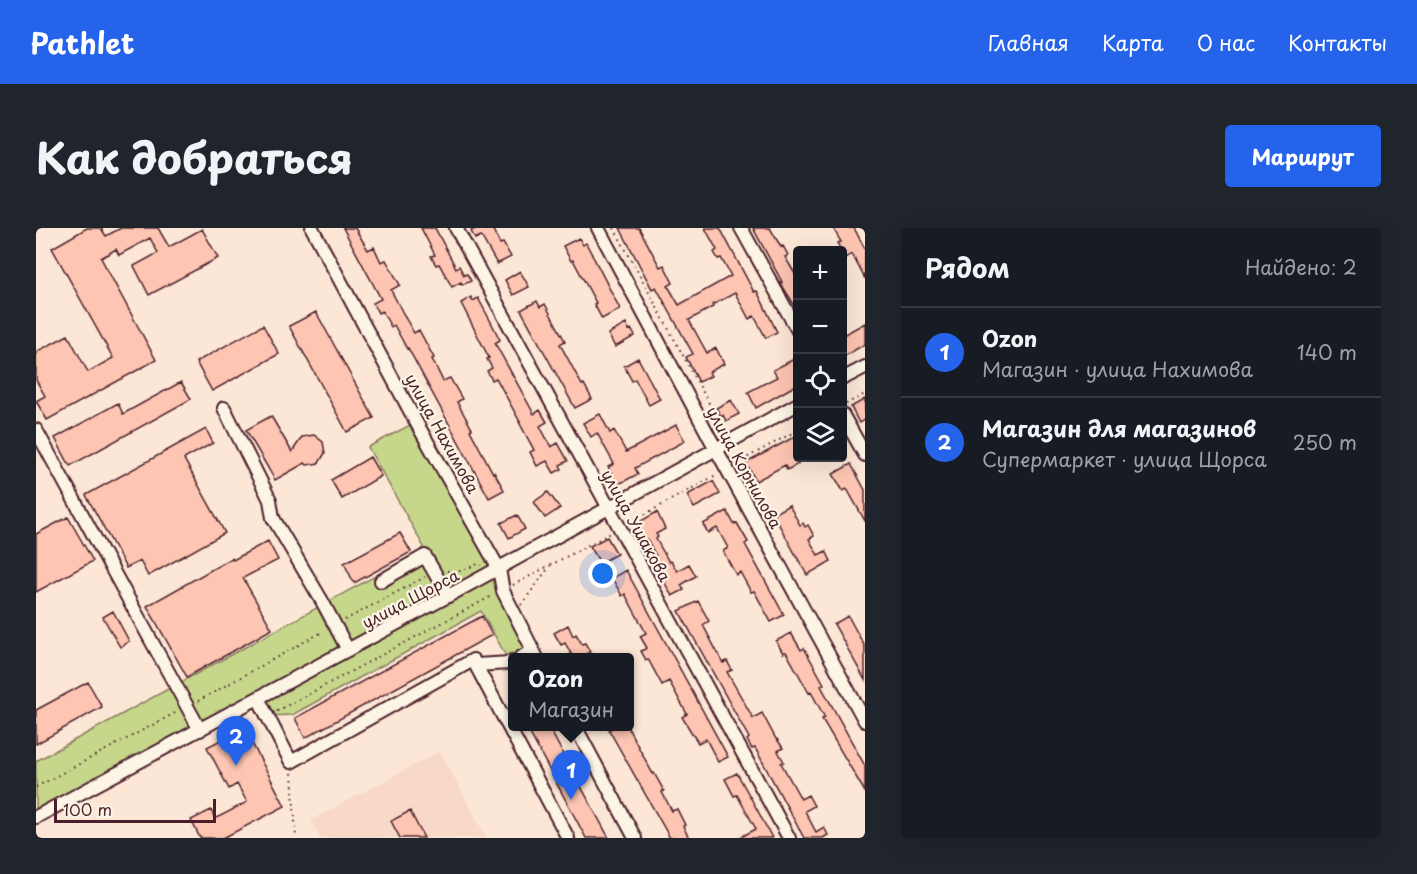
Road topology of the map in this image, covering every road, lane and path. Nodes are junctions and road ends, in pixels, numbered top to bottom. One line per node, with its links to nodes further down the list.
1 (312, 228): 23 (street, улица Нахимова)
2 (456, 228): 20 (street, улица Ушакова)
3 (598, 228): 17 (street, улица Корнилова)
4 (614, 228): 16 (path)
5 (741, 228): 6 (street)
6 (793, 322)
7 (865, 368): 8 (street)
8 (847, 378)
9 (865, 394): 10 (path)
10 (847, 404)
11 (793, 407): 16 (street, улица Щорса)
12 (224, 408): 29 (street)
13 (847, 421): 18 (street)
14 (36, 430): 35 (street)
15 (793, 433): 19 (path)
16 (730, 442): 17 (street, улица Щорса)
17 (717, 450): 19 (street, улица Корнилова); 20 (street, улица Щорса)
18 (865, 455)
19 (727, 469): 21 (path); 37 (street, улица Корнилова)
20 (609, 508): 21 (street, улица Ушакова); 23 (street, улица Щорса)
21 (620, 528): 22 (path); 48 (street, улица Ушакова)
22 (552, 564): 26 (path); 28 (path)
23 (499, 569): 24 (path); 26 (street, улица Нахимова); 27 (street, улица Щорса)
24 (434, 572): 25 (street); 27 (street); 29 (path)
25 (381, 581)
26 (503, 591): 28 (street, улица Нахимова); 36 (path)
27 (448, 596): 30 (street, улица Щорса)
28 (515, 614): 31 (street, улица Нахимова)
29 (334, 626): 30 (street); 35 (path)
30 (348, 650): 34 (street, улица Щорса)
31 (535, 653)
32 (508, 663): 33 (street)
33 (476, 665): 38 (street); 42 (street)
34 (258, 698): 36 (street); 39 (street, улица Щорса)
35 (187, 707): 39 (street); 43 (path)
36 (267, 716): 42 (street)
37 (865, 721)
38 (508, 725)
39 (200, 730): 44 (street, улица Щорса)
40 (511, 731): 46 (street)
41 (578, 731): 47 (street)
42 (291, 762): 45 (path)
43 (36, 787)
44 (36, 817)
45 (296, 838)
46 (568, 838)
47 (635, 838)
48 (789, 838)

